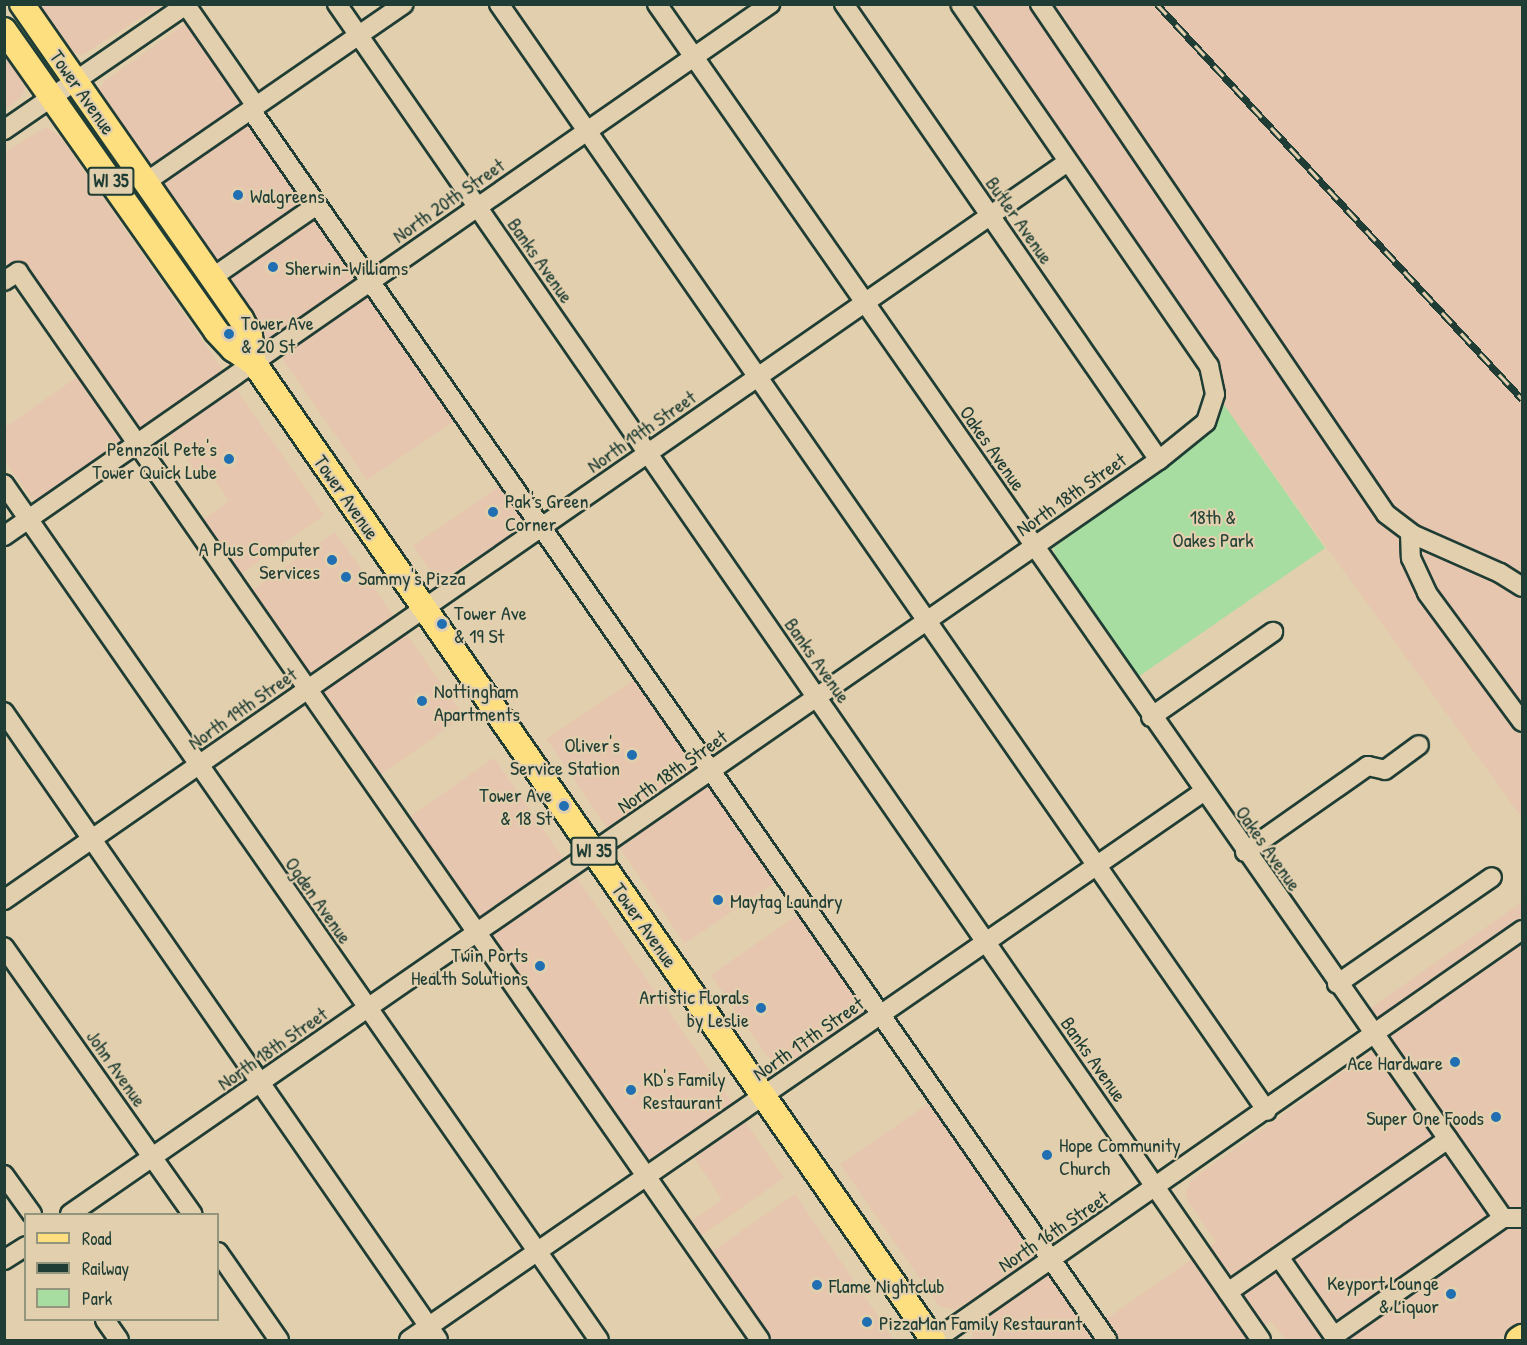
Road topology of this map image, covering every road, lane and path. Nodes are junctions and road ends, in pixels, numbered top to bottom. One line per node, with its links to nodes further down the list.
1 (22, 4): 14 (main road, Tower Avenue / WI 35)
2 (337, 4): 12 (street, Banks Avenue)
3 (404, 4): 12 (street)
4 (499, 4): 18 (street)
5 (657, 4): 13 (street, Oakes Avenue)
6 (770, 4): 13 (street, North 20th Street)
7 (844, 4): 23 (street, Butler Avenue)
8 (960, 4): 19 (street)
9 (1040, 4): 36 (street)
10 (187, 5): 14 (street); 16 (street)
11 (4, 30): 15 (main road, Tower Avenue / WI 35)
12 (359, 35): 16 (street); 22 (street, Banks Avenue)
13 (694, 57): 18 (street, North 20th Street); 27 (street, Oakes Avenue)
14 (76, 81): 15 (street); 20 (main road, Tower Avenue / WI 35)
15 (52, 97): 17 (street); 28 (main road, Tower Avenue / WI 35)
16 (254, 108): 20 (street); 21 (street)
17 (4, 130)
18 (586, 133): 22 (street, North 20th Street); 29 (street)
19 (1066, 163): 23 (street, North 19th Street); 32 (street, North 18th Street)
20 (146, 182): 24 (main road, Tower Avenue / WI 35)
21 (317, 205): 24 (street); 26 (street)
22 (478, 208): 26 (street, North 20th Street); 31 (street, Banks Avenue)
23 (990, 217): 27 (street, North 19th Street); 32 (street, Butler Avenue)
24 (213, 277): 28 (main road, Tower Avenue / WI 35)
25 (4, 281): 30 (street)
26 (370, 282): 28 (street, North 20th Street); 35 (street)
27 (865, 303): 29 (street, North 19th Street); 38 (street, Oakes Avenue)
28 (254, 363): 30 (street, North 20th Street); 40 (main road, Tower Avenue / WI 35)
29 (757, 377): 31 (street, North 19th Street); 41 (street)
30 (138, 443): 34 (street, North 20th Street); 43 (street)
31 (647, 453): 35 (street, North 19th Street); 44 (street, Banks Avenue)
32 (1159, 460): 38 (street, North 18th Street)
33 (4, 484): 34 (street, Ogden Avenue)
34 (29, 519): 37 (street, North 20th Street); 49 (street, Ogden Avenue)
35 (540, 528): 40 (street, North 19th Street); 50 (street)
36 (1410, 533): 39 (street); 47 (street)
37 (4, 536)
38 (1034, 547): 41 (street, North 18th Street); 46 (street, Oakes Avenue)
39 (1522, 587)
40 (425, 608): 43 (street, North 19th Street); 53 (main road, Tower Avenue / WI 35)
41 (926, 622): 44 (street, North 18th Street); 55 (street)
42 (1273, 632): 46 (street)
43 (306, 690): 49 (street, North 19th Street); 59 (street)
44 (817, 698): 50 (street, North 18th Street); 60 (street, Banks Avenue)
45 (4, 712): 52 (street)
46 (1151, 717): 51 (street, Oakes Avenue)
47 (1522, 722)
48 (1419, 745): 54 (street)
49 (198, 765): 52 (street, North 19th Street); 63 (street, Ogden Avenue)
50 (711, 771): 53 (street, North 18th Street); 64 (street)
51 (1203, 792): 54 (street, Oakes Avenue); 55 (street, North 17th Street)
52 (93, 839): 57 (street, North 19th Street); 66 (street)
53 (594, 852): 59 (street, North 18th Street); 67 (main road, Tower Avenue / WI 35)
54 (1245, 852): 62 (street, Oakes Avenue)
55 (1095, 866): 60 (street, North 17th Street); 68 (street)
56 (1492, 877): 62 (street)
57 (4, 900)
58 (1522, 930): 65 (street, North 16th Street)
59 (477, 933): 63 (street, North 18th Street); 72 (street)
60 (986, 942): 64 (street, North 17th Street); 73 (street, Banks Avenue)
61 (4, 946): 70 (street, John Avenue)
62 (1337, 984): 65 (street, Oakes Avenue)
63 (368, 1009): 66 (street, North 18th Street); 80 (street, Ogden Avenue)
64 (879, 1015): 67 (street, North 17th Street); 84 (street)
65 (1374, 1036): 68 (street, North 16th Street); 69 (street, Oakes Avenue)
66 (259, 1084): 70 (street, North 18th Street); 87 (street)
67 (764, 1096): 72 (street, North 17th Street); 93 (main road, Tower Avenue / WI 35)
68 (1266, 1111): 73 (street, North 16th Street)
69 (1448, 1139): 77 (street, Oakes Avenue); 82 (street)
70 (152, 1158): 75 (street, North 18th Street); 76 (street, John Avenue)
71 (4, 1174): 74 (street)
72 (646, 1177): 80 (street, North 17th Street); 92 (street)
73 (1156, 1188): 84 (street, North 16th Street); 85 (street, Banks Avenue)
74 (31, 1213)
75 (73, 1213)
76 (191, 1213)
77 (1503, 1218): 78 (street); 82 (street)
78 (1522, 1218)
79 (24, 1247): 83 (street)
80 (537, 1252): 87 (street, North 17th Street); 91 (street, Ogden Avenue)
81 (219, 1253): 89 (street)
82 (1279, 1257): 85 (street)
83 (4, 1260)
84 (1050, 1260): 93 (street, North 16th Street); 94 (street)
85 (1228, 1292): 95 (street, Banks Avenue)
86 (106, 1321): 88 (street)
87 (433, 1334): 90 (street, North 17th Street)
88 (119, 1341)
89 (279, 1341)
90 (409, 1341)
91 (599, 1341)
92 (760, 1341)
93 (934, 1341)
94 (1107, 1341)
95 (1262, 1341)

